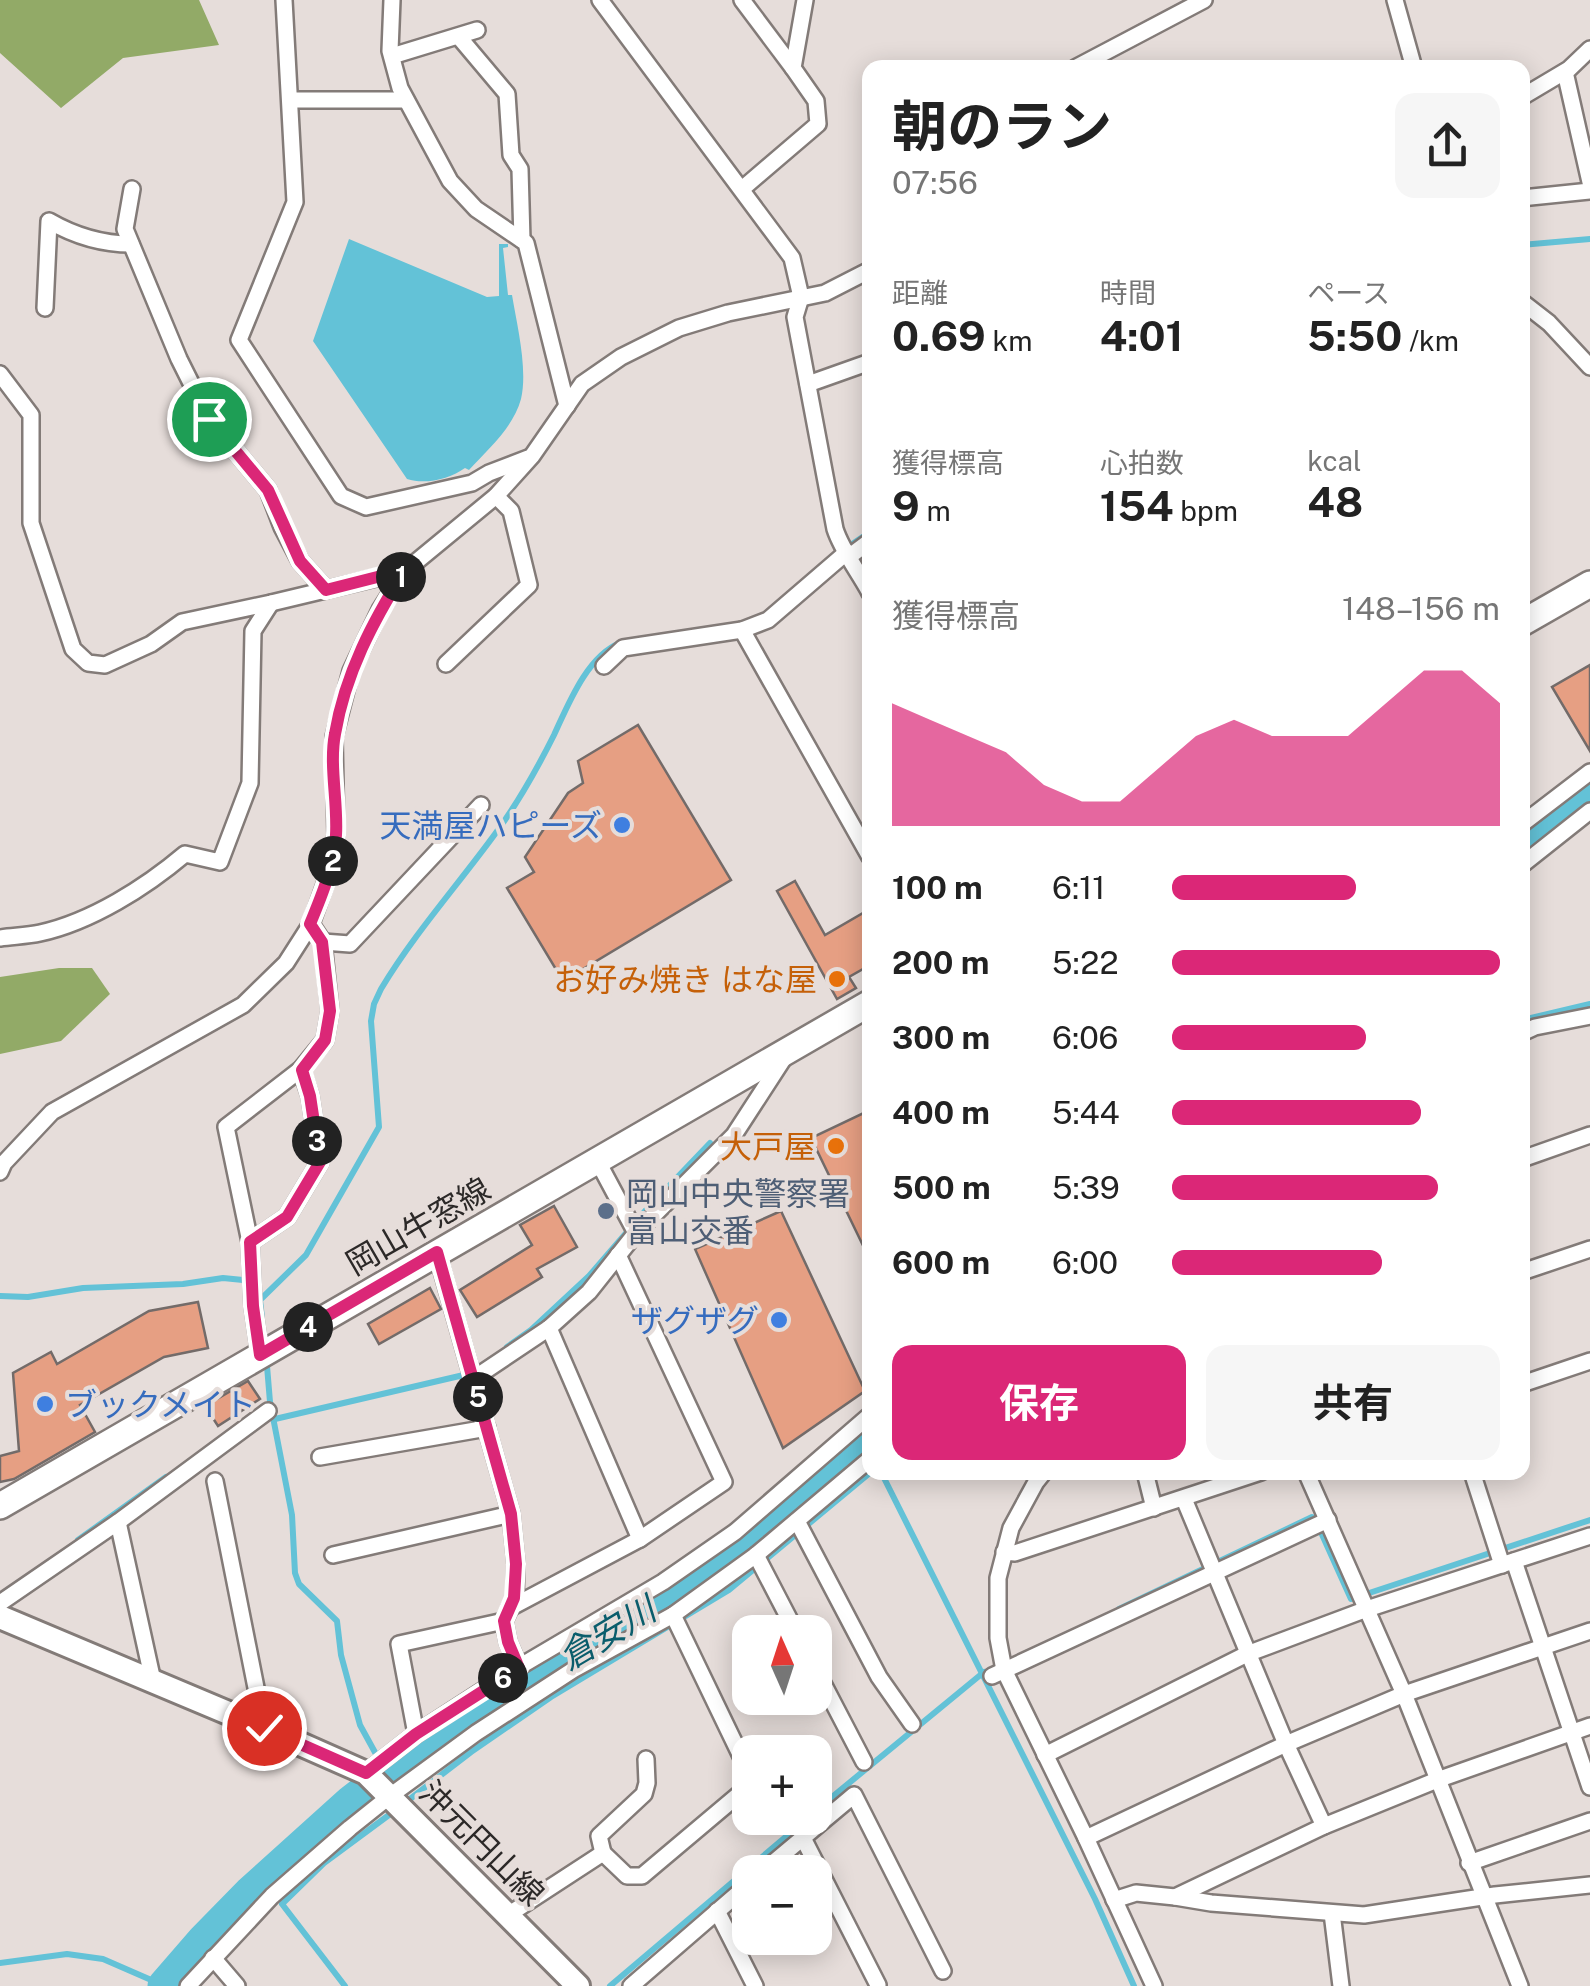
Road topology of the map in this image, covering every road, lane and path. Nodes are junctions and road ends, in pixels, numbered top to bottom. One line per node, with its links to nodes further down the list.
1 (284, 0): 17 (street)
2 (392, 0): 11 (street)
3 (600, 0): 21 (street)
4 (742, 0): 14 (street)
5 (805, 0): 14 (street)
6 (1204, 0): 12 (street)
7 (1395, 0): 13 (street)
8 (478, 30): 9 (street)
9 (459, 37): 11 (street); 24 (street)
10 (1590, 48): 15 (street)
11 (392, 56): 18 (street)
12 (1090, 60)
13 (1412, 60)
14 (793, 68): 21 (street)
15 (1565, 72): 16 (street); 19 (street)
16 (1530, 92)
17 (290, 100): 18 (street); 35 (street)
18 (406, 100): 24 (street)
19 (1590, 182)
20 (132, 189): 25 (street)
21 (742, 189): 27 (street)
22 (1590, 191): 23 (street)
23 (1530, 197)
24 (522, 240): 34 (street)
25 (131, 244): 28 (street); 42 (street)
26 (862, 274): 27 (street)
27 (801, 297): 33 (street); 34 (street)
28 (46, 308)
29 (1530, 309): 31 (street)
30 (862, 365): 33 (street)
31 (1590, 368)
32 (0, 374): 43 (street)
33 (808, 384): 38 (street)
34 (567, 406): 35 (street)
35 (532, 456): 36 (street)
36 (496, 496): 39 (street); 46 (street)
37 (862, 544): 38 (street)
38 (846, 551): 40 (street); 45 (street)
39 (405, 570): 42 (street); 54 (street)
40 (862, 579)
41 (1590, 584): 44 (main road)
42 (326, 590): 43 (street)
43 (271, 604): 55 (street)
44 (1530, 618)
45 (742, 630): 47 (street); 52 (street)
46 (446, 664)
47 (604, 666)
48 (1590, 772): 51 (street)
49 (481, 804): 56 (street)
50 (1590, 811): 53 (street)
51 (1530, 818)
52 (862, 843)
53 (1530, 859)
54 (310, 924): 56 (street); 65 (street)
55 (0, 938)
56 (322, 942): 61 (street)
57 (862, 1008): 60 (main road, 岡山牛窓線)
58 (1590, 1016): 59 (street)
59 (1530, 1029)
60 (790, 1049): 64 (main road, 岡山牛窓線); 66 (street)
61 (302, 1070): 67 (street); 67 (street)
62 (1590, 1136): 63 (street)
63 (1530, 1156)
64 (598, 1160): 66 (street); 69 (main road, 岡山牛窓線)
65 (0, 1172)
66 (633, 1228): 70 (street)
67 (250, 1242): 73 (street)
68 (1590, 1249): 71 (street)
69 (437, 1252): 73 (main road, 岡山牛窓線); 75 (street)
70 (618, 1255): 72 (street); 96 (street)
71 (1530, 1269)
72 (549, 1328): 75 (street); 96 (street)
73 (260, 1355): 89 (main road, 岡山牛窓線)
74 (1590, 1361): 76 (street)
75 (472, 1375): 79 (street)
76 (1530, 1381)
77 (268, 1411): 92 (street)
78 (862, 1422): 111 (street)
79 (487, 1428): 80 (street); 91 (street)
80 (320, 1458)
81 (862, 1467): 94 (street)
82 (215, 1480): 118 (street)
83 (1038, 1480): 97 (street)
84 (1147, 1480): 90 (street)
85 (1238, 1480): 88 (street)
86 (1309, 1480): 93 (street)
87 (1475, 1480): 99 (street)
88 (1184, 1499): 90 (street); 101 (street)
89 (0, 1506)
90 (1154, 1508): 97 (street)
91 (511, 1514): 98 (street); 104 (street)
92 (118, 1522): 103 (street); 113 (street)
93 (1322, 1523): 101 (street); 102 (street)
94 (800, 1527): 100 (street); 116 (street)
95 (1590, 1536): 99 (street)
96 (640, 1539): 104 (street)
97 (1004, 1552): 112 (street)
98 (333, 1555)
99 (1503, 1556): 102 (street); 109 (street)
100 (759, 1561): 105 (street); 107 (street)
101 (1212, 1568): 110 (street); 112 (street)
102 (1363, 1600): 110 (street); 114 (street)
103 (0, 1602)
104 (507, 1614): 111 (street); 120 (street)
105 (787, 1615)
106 (0, 1617): 113 (main road, 沖元円山線)
107 (675, 1620): 121 (street); 127 (street)
108 (1590, 1630): 109 (street)
109 (1542, 1647): 114 (street); 119 (street)
110 (1247, 1654): 122 (street); 123 (street)
111 (519, 1668): 120 (street)
112 (998, 1673): 123 (street)
113 (153, 1681): 118 (main road, 沖元円山線)
114 (1404, 1694): 122 (street); 126 (street)
115 (832, 1701): 125 (street)
116 (912, 1724)
117 (1590, 1726): 119 (street)
118 (264, 1728): 127 (main road, 沖元円山線)
119 (1572, 1732): 126 (street); 128 (street)
120 (416, 1734): 127 (street)
121 (732, 1739)
122 (1286, 1744): 131 (street); 133 (street)
123 (1045, 1755): 133 (street)
124 (646, 1759): 134 (street)
125 (864, 1762)
126 (1436, 1780): 131 (street); 136 (street)
127 (377, 1784): 144 (main road, 沖元円山線); 145 (street)
128 (1590, 1787)
129 (732, 1800): 134 (street)
130 (1590, 1821): 136 (street)
131 (1324, 1826): 138 (street)
132 (802, 1838): 135 (street); 146 (street); 147 (street)
133 (1086, 1838): 141 (street)
134 (602, 1852): 144 (street)
135 (782, 1855)
136 (1470, 1863): 139 (street)
137 (1590, 1885): 139 (street)
138 (1175, 1896): 141 (street); 143 (street)
139 (1484, 1897): 143 (street); 155 (street)
140 (732, 1898): 142 (street)
141 (1114, 1900): 153 (street)
142 (717, 1911): 151 (street); 152 (street)
143 (1332, 1913): 154 (street)
144 (508, 1915): 150 (main road, 沖元円山線)
145 (213, 1958): 148 (street); 149 (street)
146 (942, 1972)
147 (878, 1985)
148 (188, 1986)
149 (237, 1986)
150 (578, 1986)
151 (631, 1986)
152 (755, 1986)
153 (1154, 1986)
154 (1341, 1986)
155 (1520, 1986)

